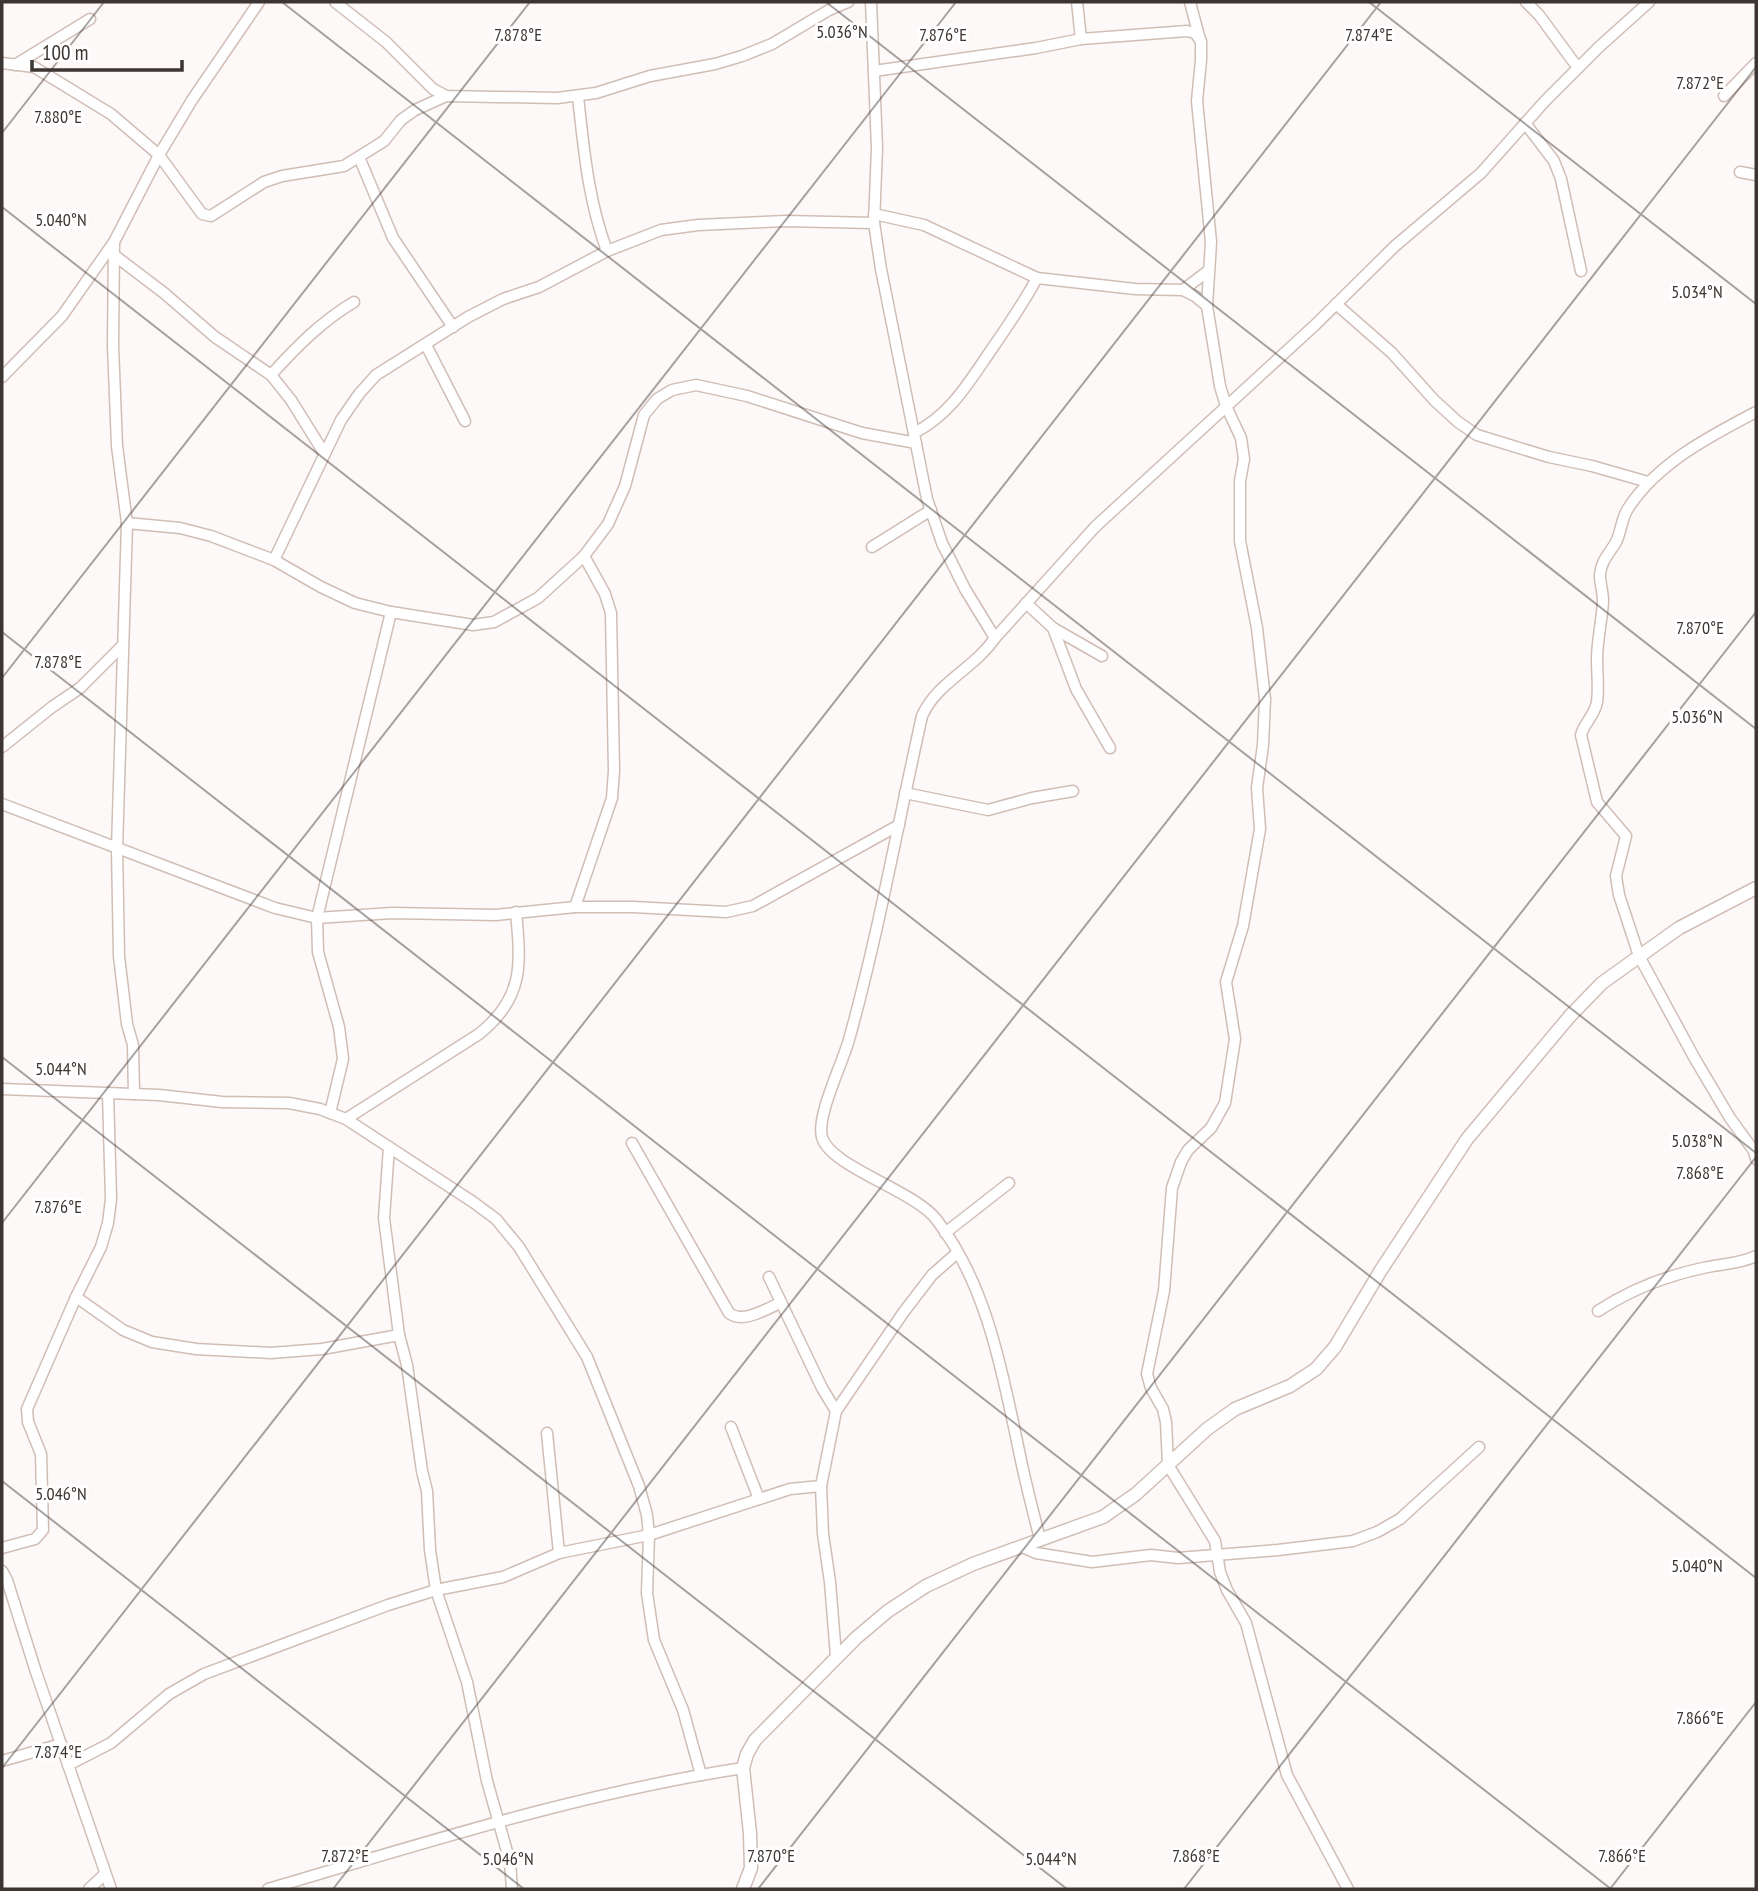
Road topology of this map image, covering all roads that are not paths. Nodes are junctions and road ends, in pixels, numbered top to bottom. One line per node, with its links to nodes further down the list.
1 (259, 2): 23 (street)
2 (335, 2): 19 (street)
3 (816, 2): 10 (street)
4 (848, 2): 10 (street)
5 (871, 2): 18 (street)
6 (1077, 2): 12 (street)
7 (1190, 2): 13 (street)
8 (1526, 2): 17 (street)
9 (1650, 2): 17 (street)
10 (824, 13): 21 (street)
11 (90, 19): 16 (street)
12 (1081, 38): 13 (street); 18 (street)
13 (1201, 41): 31 (street)
14 (2, 63): 16 (street)
15 (1756, 63): 20 (street)
16 (15, 65): 23 (street)
17 (1578, 68): 22 (street)
18 (874, 71): 27 (street)
19 (446, 96): 21 (street); 24 (street)
20 (1724, 96)
21 (578, 97): 29 (street)
22 (1525, 123): 32 (street); 36 (street)
23 (159, 156): 24 (street); 28 (street)
24 (359, 157): 38 (street)
25 (1740, 172): 26 (street)
26 (1756, 175)
27 (874, 219): 29 (street); 33 (street); 45 (street)
28 (114, 242): 30 (street); 41 (street)
29 (607, 251): 38 (street)
30 (114, 255): 40 (street); 49 (street)
31 (1208, 271): 34 (street); 37 (street)
32 (1581, 271)
33 (1037, 278): 34 (street); 45 (street)
34 (1183, 290): 37 (street)
35 (354, 302): 40 (street)
36 (1336, 304): 42 (street); 47 (street)
37 (1207, 306): 42 (street)
38 (453, 327): 39 (street)
39 (426, 345): 44 (street); 46 (street)
40 (271, 375): 46 (street)
41 (2, 377)
42 (1226, 406): 53 (street); 92 (street)
43 (1756, 412): 47 (street)
44 (465, 421)
45 (915, 438): 48 (street); 51 (street)
46 (324, 453): 52 (street)
47 (1648, 482): 70 (street)
48 (931, 510): 50 (street); 56 (street)
49 (127, 523): 52 (street); 57 (street)
50 (872, 547)
51 (584, 556): 54 (street); 67 (street)
52 (274, 561): 54 (street)
53 (1026, 603): 55 (street); 56 (street)
54 (391, 612): 69 (street)
55 (1053, 628): 58 (street); 60 (street)
56 (995, 638): 62 (street)
57 (121, 647): 59 (street); 65 (street)
58 (1102, 656)
59 (2, 747)
60 (1110, 748)
61 (1073, 791): 62 (street)
62 (905, 793): 64 (street)
63 (2, 803): 65 (street)
64 (899, 825): 67 (street); 80 (street)
65 (117, 849): 69 (street); 73 (street)
66 (1756, 888): 70 (street)
67 (575, 906): 68 (street)
68 (516, 912): 69 (street); 75 (street)
69 (317, 918): 74 (street)
70 (1639, 956): 78 (street); 92 (street)
71 (2, 1089): 72 (street)
72 (108, 1093): 73 (street); 84 (street)
73 (134, 1094): 74 (street)
74 (330, 1113): 75 (street)
75 (346, 1119): 77 (street)
76 (632, 1143): 85 (street)
77 (389, 1147): 87 (street); 95 (street)
78 (1756, 1159)
79 (1009, 1183): 80 (street)
80 (945, 1233): 81 (street)
81 (957, 1253): 88 (street); 96 (street)
82 (1756, 1256): 86 (street)
83 (769, 1277): 85 (street)
84 (76, 1297): 87 (street); 98 (street)
85 (780, 1303): 88 (street)
86 (1598, 1311)
87 (399, 1335): 102 (street)
88 (836, 1411): 93 (street)
89 (731, 1427): 94 (street)
90 (547, 1433): 99 (street)
91 (1479, 1447): 100 (street)
92 (1168, 1465): 96 (street); 100 (street)
93 (821, 1486): 94 (street); 103 (street)
94 (759, 1499): 95 (street)
95 (649, 1535): 99 (street); 108 (street)
96 (1040, 1539): 97 (street)
97 (1020, 1546): 100 (street); 103 (street)
98 (2, 1548)
99 (559, 1553): 102 (street)
100 (1218, 1555): 116 (street)
101 (2, 1570): 104 (street)
102 (436, 1590): 106 (street); 109 (street)
103 (836, 1656): 107 (street)
104 (61, 1744): 105 (street); 106 (street)
105 (2, 1760)
106 (68, 1765): 110 (street)
107 (743, 1768): 108 (street); 115 (street)
108 (701, 1775): 109 (street)
109 (500, 1820): 113 (street); 114 (street)
110 (105, 1874): 111 (street); 112 (street)
111 (89, 1889)
112 (111, 1889)
113 (268, 1889)
114 (512, 1889)
115 (743, 1889)
116 (1348, 1889)

